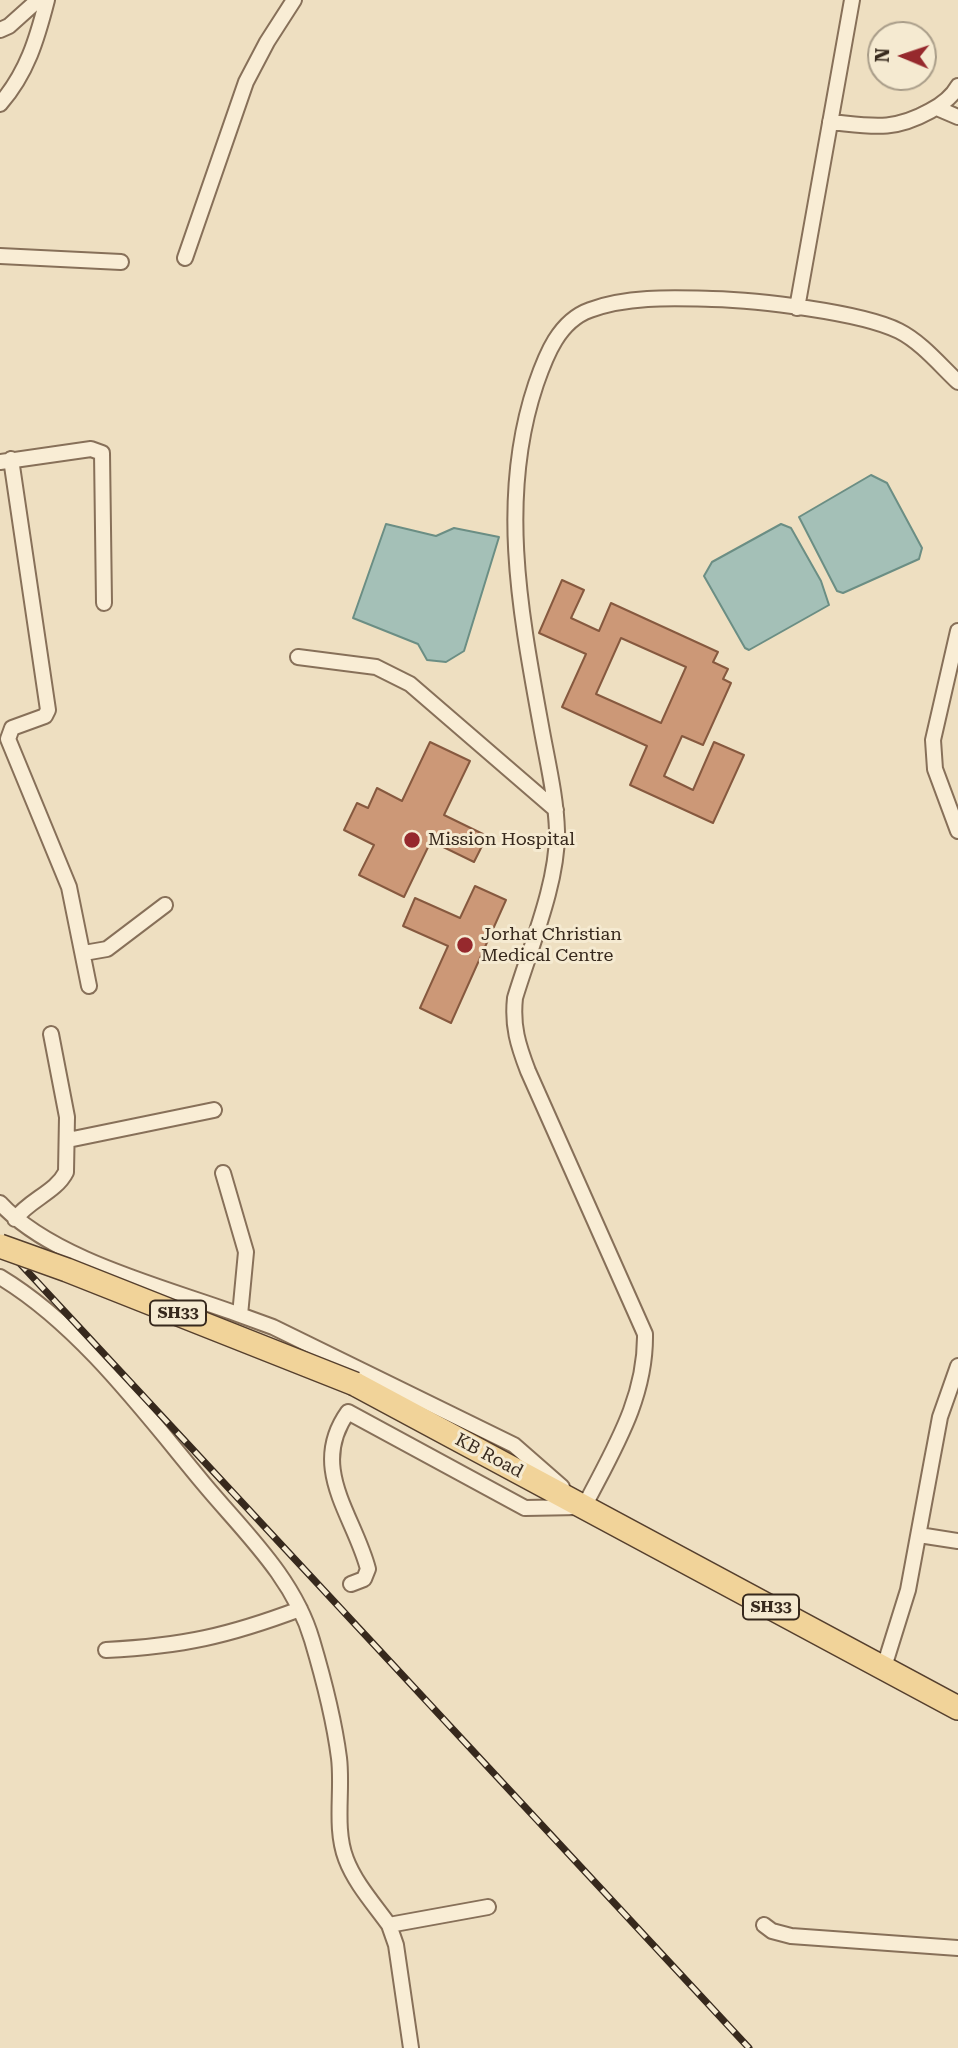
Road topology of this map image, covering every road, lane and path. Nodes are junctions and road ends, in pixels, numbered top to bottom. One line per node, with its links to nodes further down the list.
1 (38, 0): 5 (street)
2 (47, 0): 7 (street)
3 (294, 0): 12 (street)
4 (852, 0): 10 (street)
5 (0, 30)
6 (958, 86): 8 (street)
7 (0, 104)
8 (937, 107): 9 (street); 10 (street)
9 (958, 117)
10 (830, 122): 14 (street)
11 (0, 256): 13 (street)
12 (185, 258)
13 (121, 262)
14 (797, 308): 15 (street); 20 (street)
15 (958, 382)
16 (5, 460): 17 (street); 23 (street)
17 (104, 603)
18 (958, 631): 21 (street)
19 (298, 657): 20 (street)
20 (556, 810): 35 (street)
21 (958, 831)
22 (165, 905): 23 (street)
23 (84, 953): 24 (street)
24 (89, 986)
25 (51, 1034): 27 (street)
26 (214, 1110): 27 (street)
27 (68, 1140): 30 (street)
28 (223, 1173): 33 (street)
29 (0, 1203): 30 (street)
30 (15, 1219): 33 (street)
31 (0, 1247): 35 (main road, KB Road / SH33, bridge)
32 (0, 1277): 39 (street)
33 (240, 1315): 35 (street)
34 (958, 1366): 36 (street)
35 (584, 1507): 38 (street); 41 (main road, KB Road / SH33)
36 (919, 1535): 37 (street); 41 (street)
37 (958, 1541)
38 (351, 1584)
39 (300, 1609): 40 (street); 45 (street)
40 (106, 1650)
41 (884, 1667): 42 (main road, KB Road / SH33)
42 (958, 1708)
43 (488, 1907): 45 (street)
44 (764, 1924): 46 (street)
45 (389, 1925): 47 (street)
46 (958, 1948)
47 (411, 2048)

